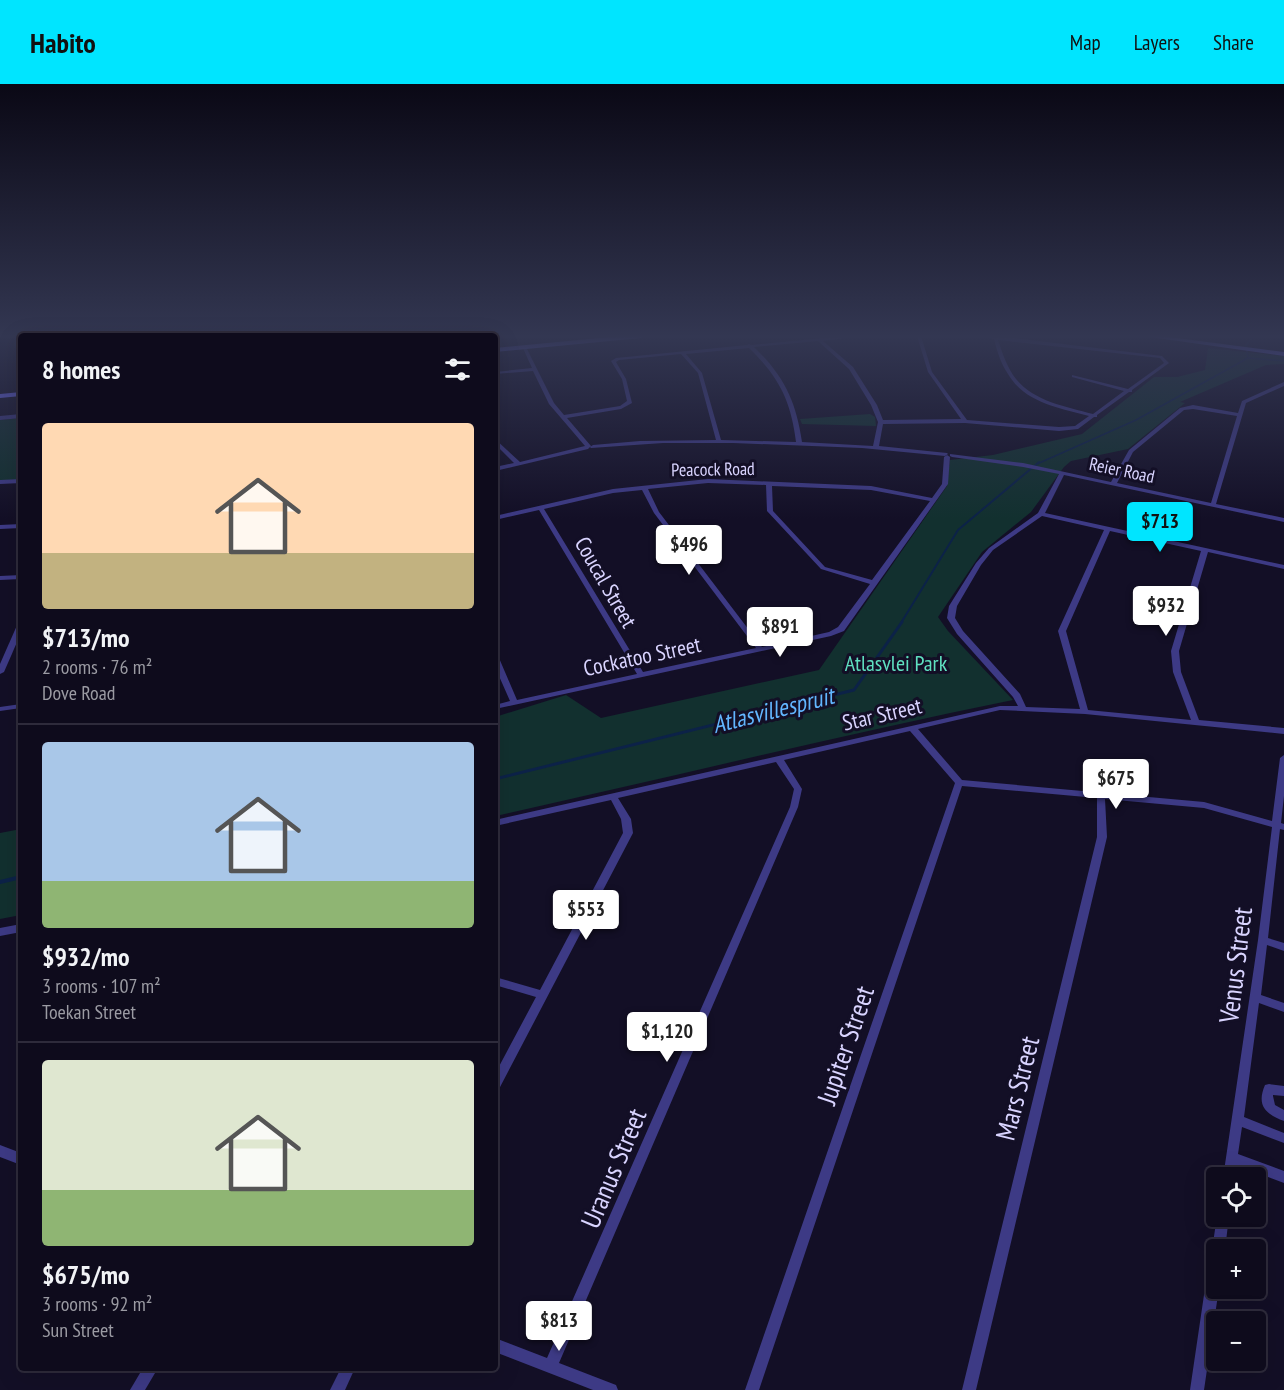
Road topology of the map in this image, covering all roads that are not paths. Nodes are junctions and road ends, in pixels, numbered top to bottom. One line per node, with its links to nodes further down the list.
1 (550, 397): 13 (street)
2 (629, 397): 13 (street)
3 (707, 397): 17 (street)
4 (788, 397): 18 (street)
5 (867, 397): 16 (street)
6 (948, 397): 15 (street)
7 (1033, 397): 12 (street)
8 (1122, 397): 12 (street)
9 (1253, 397): 10 (street)
10 (1239, 415): 29 (street); 32 (street)
11 (18, 416): 14 (street)
12 (1095, 416): 15 (street)
13 (561, 417): 20 (street)
14 (0, 418)
15 (965, 421): 16 (street)
16 (881, 422): 21 (street)
17 (720, 441): 18 (street, Reier Road); 20 (street, Reier Road)
18 (799, 443): 21 (street, Reier Road)
19 (498, 444): 23 (street)
20 (589, 447): 23 (street, Reier Road)
21 (876, 447): 22 (street, Reier Road)
22 (948, 455): 25 (street, Reier Road); 31 (street, Cockatoo Street)
23 (519, 464): 24 (street, Reier Road)
24 (498, 468)
25 (1062, 474): 29 (street, Reier Road); 34 (street)
26 (18, 481): 27 (street)
27 (0, 482)
28 (769, 484): 30 (street, Peacock Road); 31 (street, Peacock Road); 44 (street)
29 (1113, 484): 32 (street, Reier Road)
30 (644, 486): 33 (street, Peacock Road); 46 (street)
31 (933, 500): 44 (street, Cockatoo Street)
32 (1214, 505): 36 (street, Reier Road)
33 (540, 507): 35 (street, Peacock Road); 49 (street, Coucal Street)
34 (1041, 514): 39 (street); 53 (street)
35 (498, 517)
36 (1284, 520)
37 (18, 526): 38 (street)
38 (0, 527)
39 (1108, 529): 40 (street); 55 (street)
40 (1205, 550): 41 (street); 56 (street)
41 (1284, 567)
42 (18, 577): 43 (street)
43 (0, 578)
44 (874, 583): 46 (street, Cockatoo Street)
45 (18, 632): 48 (street)
46 (760, 649): 49 (street, Cockatoo Street)
47 (498, 664): 50 (street)
48 (0, 672)
49 (640, 675): 50 (street, Cockatoo Street)
50 (514, 702): 52 (street, Cockatoo Street)
51 (18, 706): 54 (street)
52 (498, 706)
53 (1022, 707): 55 (street, Star Street); 57 (street, Star Street)
54 (0, 709)
55 (1085, 712): 56 (street, Star Street)
56 (1196, 722): 58 (street, Star Street)
57 (912, 728): 59 (street, Star Street); 61 (street)
58 (1284, 731)
59 (778, 758): 62 (street, Star Street); 86 (street, Uranus Street)
60 (1284, 758): 65 (street, Venus Street)
61 (959, 783): 63 (street); 92 (street, Jupiter Street)
62 (614, 796): 64 (street, Star Street); 71 (street)
63 (1101, 796): 65 (street); 93 (street, Mars Street)
64 (498, 822)
65 (1280, 826): 68 (street, Venus Street)
66 (18, 929): 67 (street)
67 (0, 932)
68 (1263, 940): 69 (street); 72 (street, Venus Street)
69 (1284, 947)
70 (498, 982): 71 (street)
71 (542, 995): 74 (street)
72 (1255, 997): 73 (street); 77 (street, Venus Street)
73 (1284, 1008)
74 (498, 1079)
75 (1284, 1091): 76 (street)
76 (1284, 1116)
77 (1237, 1120): 78 (street); 80 (street, Venus Street)
78 (1284, 1138)
79 (0, 1151): 81 (street)
80 (1232, 1157): 82 (street, Venus Street); 83 (street)
81 (18, 1158)
82 (1231, 1167)
83 (1284, 1177)
84 (1210, 1299): 94 (street)
85 (498, 1346): 86 (street)
86 (551, 1366): 91 (street)
87 (149, 1371): 89 (street)
88 (346, 1371): 90 (street)
89 (137, 1390)
90 (337, 1390)
91 (611, 1390)
92 (752, 1390)
93 (969, 1390)
94 (1197, 1390)

